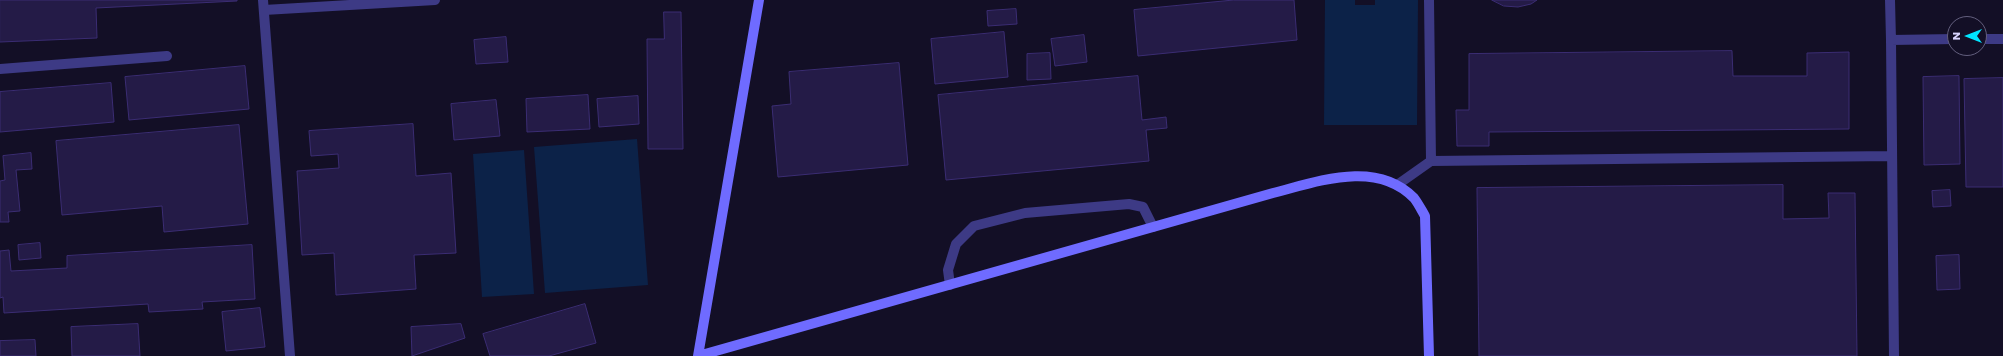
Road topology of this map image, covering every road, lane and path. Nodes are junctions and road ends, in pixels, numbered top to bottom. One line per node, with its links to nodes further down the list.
1 (263, 0): 6 (lane)
2 (435, 0): 6 (lane)
3 (759, 0): 19 (street)
4 (1429, 0): 14 (lane)
5 (1890, 0): 10 (lane)
6 (264, 10): 18 (lane)
7 (1947, 39): 10 (lane)
8 (1987, 39): 9 (lane)
9 (2003, 39)
10 (1891, 40): 13 (lane)
11 (167, 56): 12 (lane)
12 (0, 69)
13 (1892, 156): 14 (lane); 21 (lane)
14 (1431, 161): 15 (lane)
15 (1397, 185): 16 (street); 20 (street)
16 (1153, 227): 17 (street); 17 (lane)
17 (950, 285): 19 (street)
18 (290, 356)
19 (698, 356)
20 (1429, 356)
21 (1894, 356)

